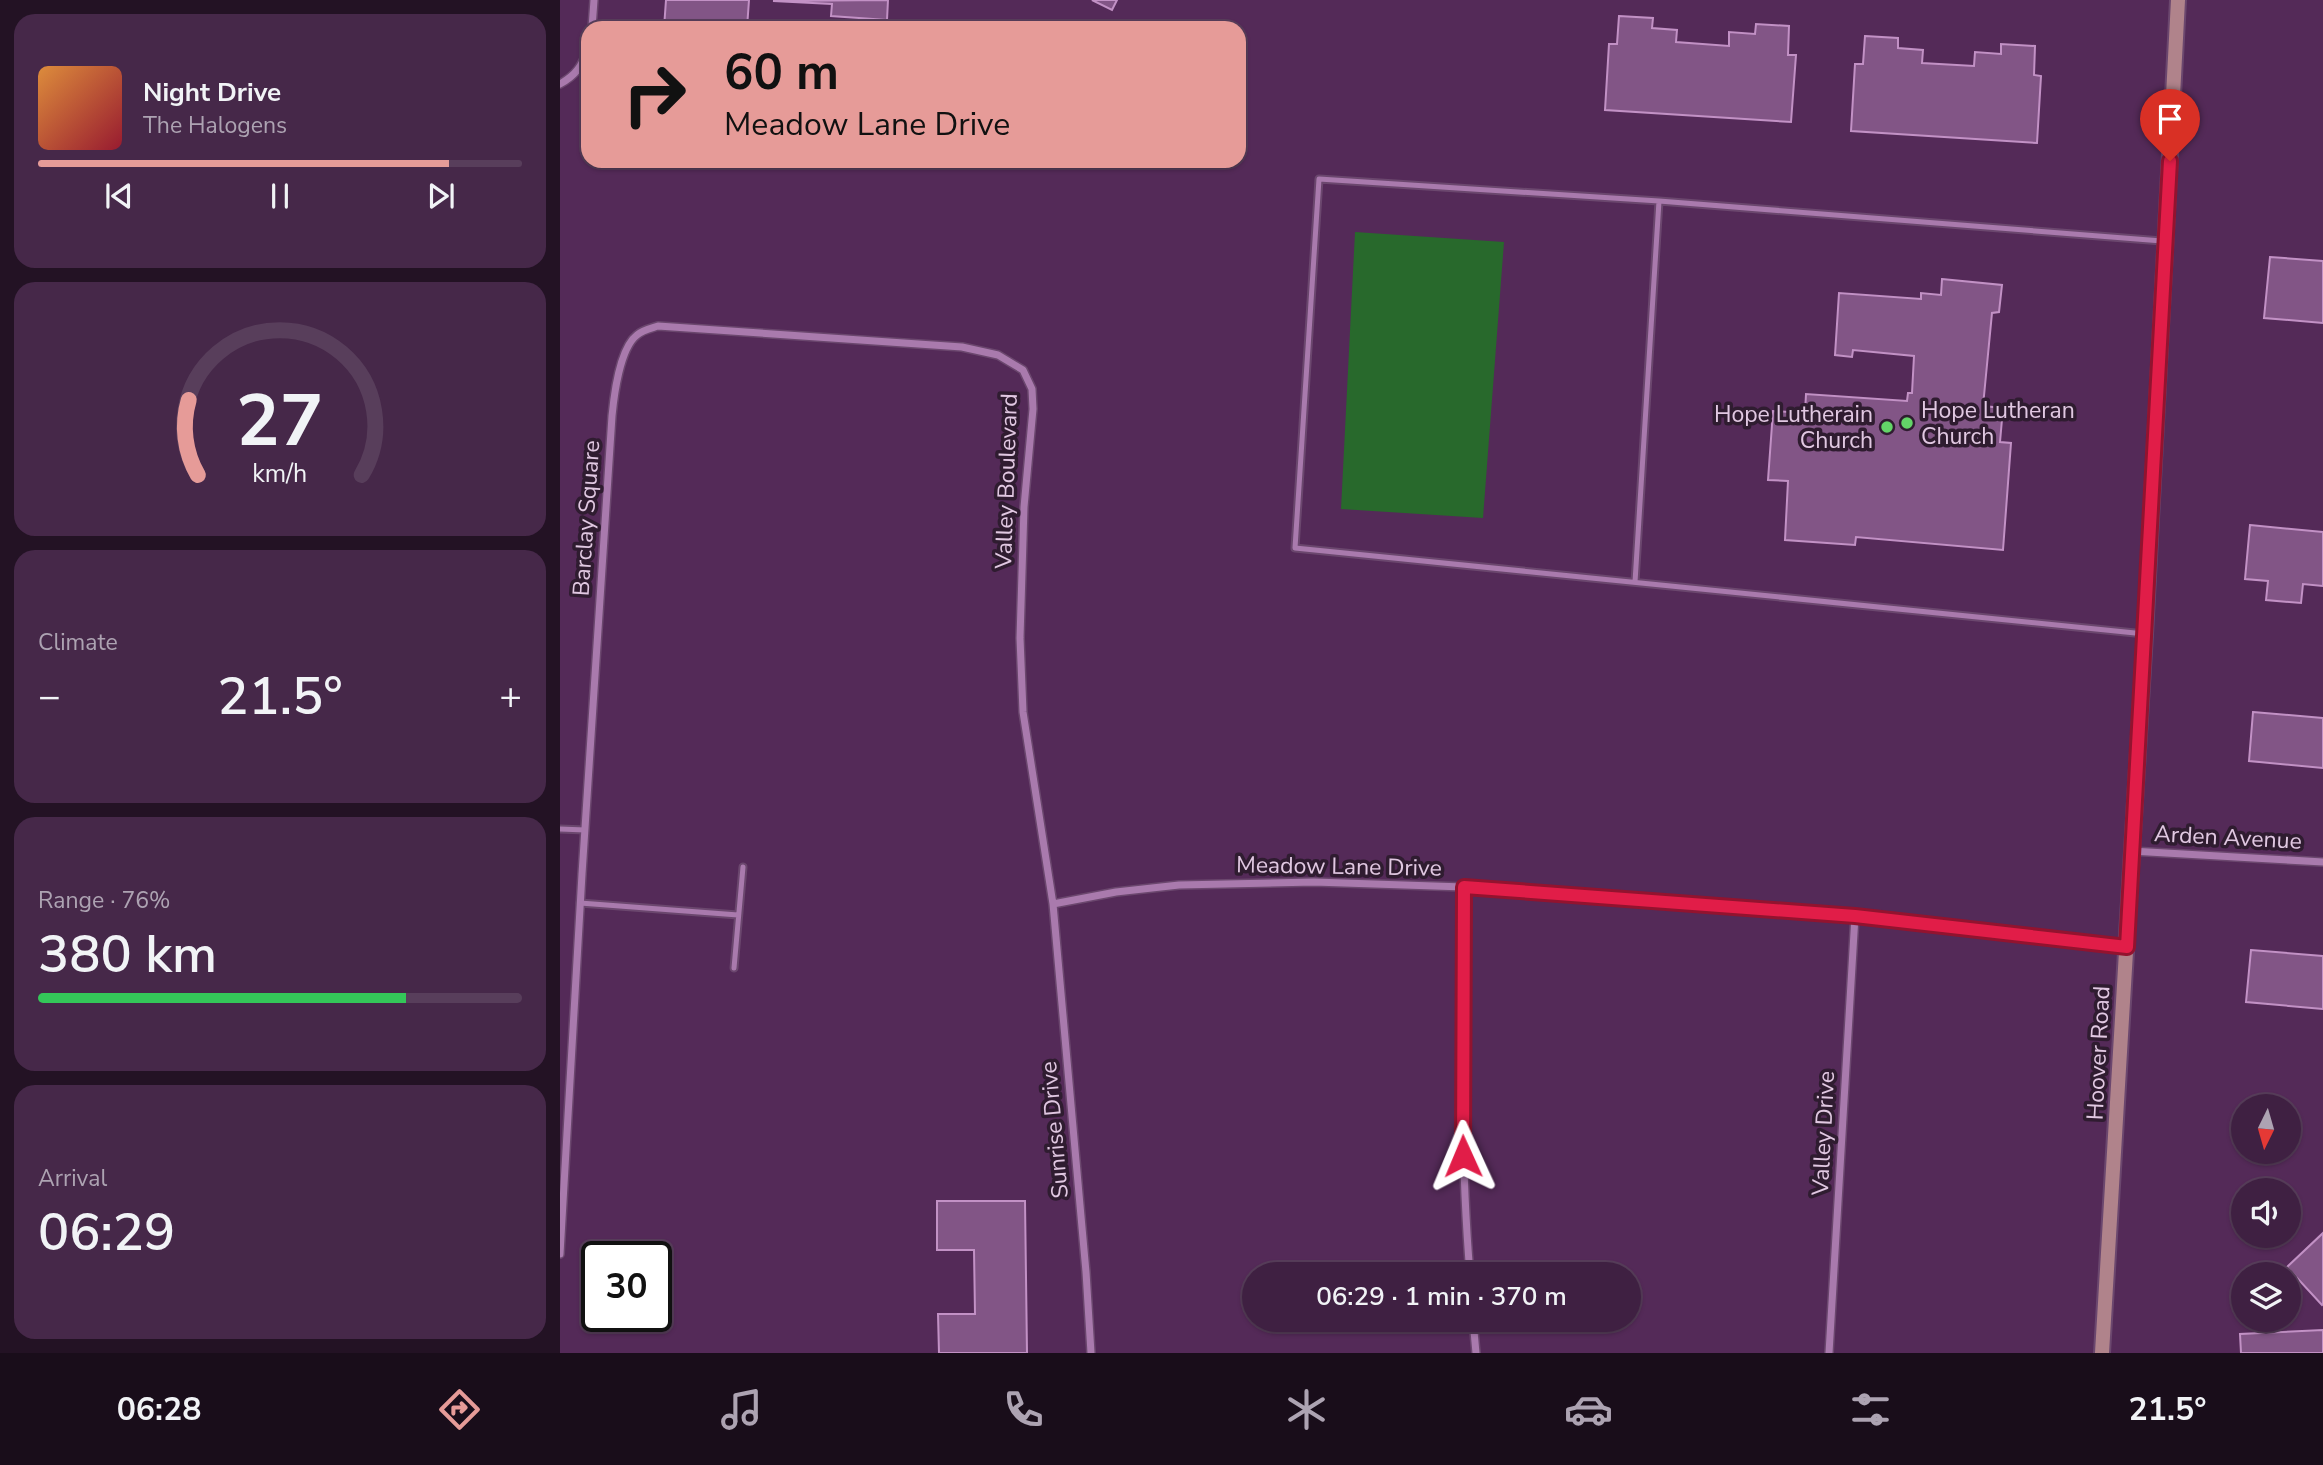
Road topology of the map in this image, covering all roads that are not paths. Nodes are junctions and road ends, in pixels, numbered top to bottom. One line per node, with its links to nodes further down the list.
1 (594, 0): 3 (street)
2 (2178, 0): 7 (main road, Hoover Road)
3 (592, 21)
4 (581, 66): 5 (street)
5 (560, 84)
6 (1659, 201): 7 (lane); 9 (lane); 9 (lane)
7 (2166, 242): 10 (main road, Hoover Road)
8 (636, 335): 12 (street, Barclay Square); 18 (street, Valley Boulevard)
9 (1635, 582): 10 (lane)
10 (2145, 634): 13 (main road, Hoover Road)
11 (560, 829): 12 (lane)
12 (585, 830): 17 (street, Barclay Square)
13 (2130, 851): 14 (street, Arden Avenue); 21 (main road, Hoover Road)
14 (2323, 862)
15 (743, 867): 19 (lane)
16 (1464, 887): 18 (street, Meadow Lane Drive); 20 (street, Meadow Lane Drive); 24 (street)
17 (580, 902): 19 (lane); 23 (street, Barclay Square)
18 (1053, 904): 26 (street, Sunrise Drive)
19 (738, 915): 22 (lane)
20 (1855, 916): 21 (street, Meadow Lane Drive); 28 (street, Valley Drive)
21 (2127, 947): 29 (main road, Hoover Road)
22 (734, 968)
23 (560, 1254)
24 (1469, 1262)
25 (1474, 1332): 27 (street)
26 (1091, 1353)
27 (1476, 1353)
28 (1829, 1353)
29 (2102, 1353)

